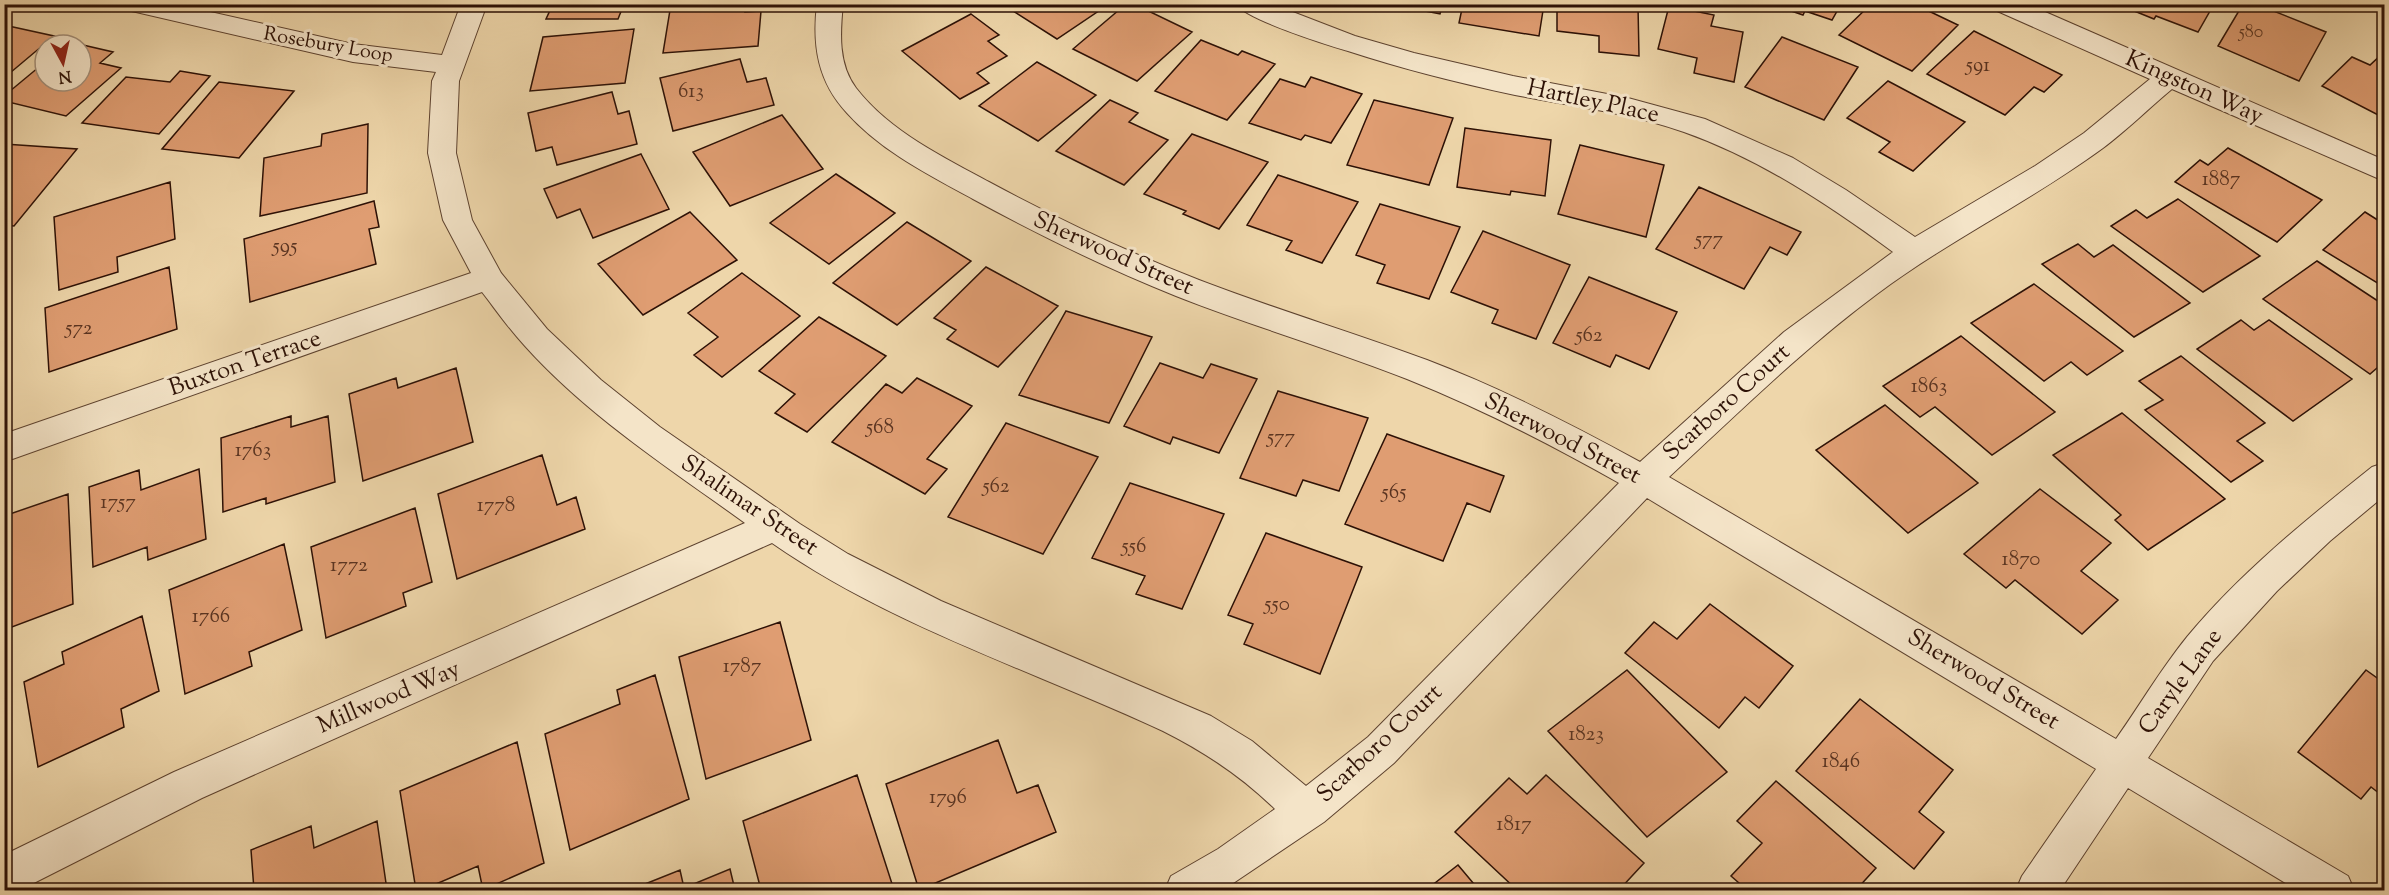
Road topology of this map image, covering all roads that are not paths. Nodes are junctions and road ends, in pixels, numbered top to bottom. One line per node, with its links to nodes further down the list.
1 (136, 4): 6 (street, Rosebury Loop)
2 (474, 4): 6 (street, Shalimar Street)
3 (830, 4): 13 (street, Sherwood Street)
4 (1248, 4): 9 (street, Hartley Place)
5 (2004, 4): 7 (street, Kingston Way)
6 (451, 65): 10 (street, Shalimar Street)
7 (2169, 77): 8 (street, Kingston Way); 9 (street, Scarboro Court)
8 (2385, 171)
9 (1914, 252): 13 (street, Scarboro Court)
10 (486, 279): 11 (street, Buxton Terrace); 14 (street, Shalimar Street)
11 (4, 448)
12 (2385, 477): 15 (street, Caryle Lane)
13 (1643, 480): 15 (street, Sherwood Street); 16 (street, Scarboro Court)
14 (776, 525): 16 (street, Shalimar Street); 17 (street, Millwood Way)
15 (2122, 764): 19 (street, Caryle Lane); 20 (street, Sherwood Street)
16 (1305, 811): 18 (street, Scarboro Court)
17 (4, 877)
18 (1185, 891)
19 (2036, 891)
20 (2334, 891)

